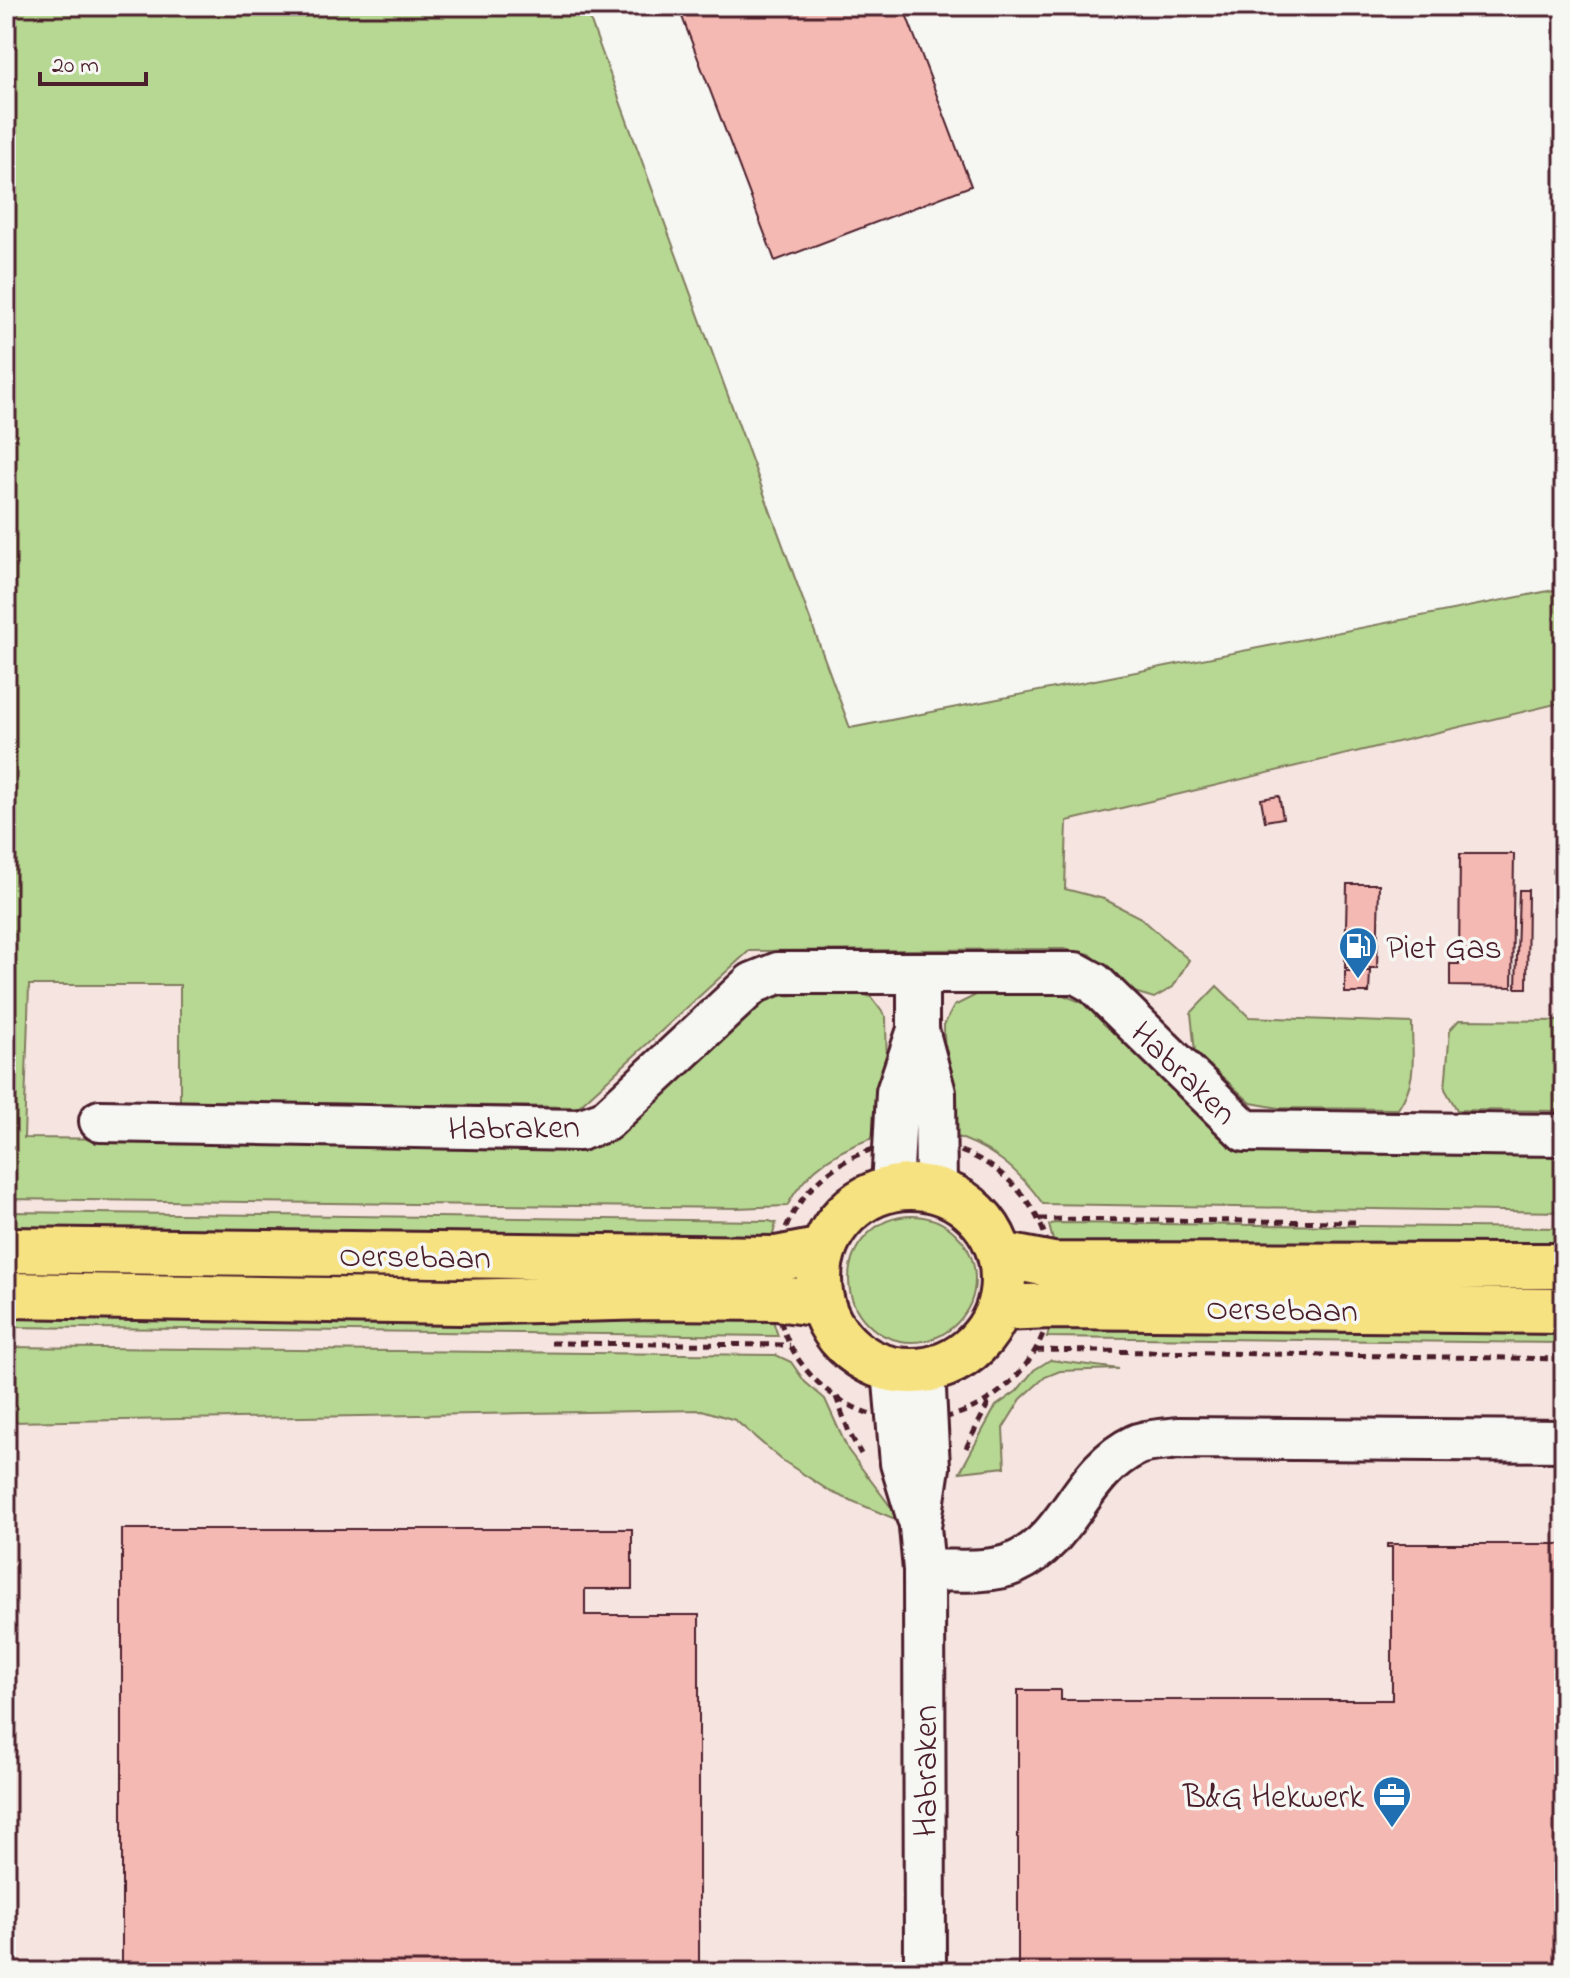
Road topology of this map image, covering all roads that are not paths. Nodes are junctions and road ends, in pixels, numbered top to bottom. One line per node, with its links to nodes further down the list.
1 (918, 974): 2 (street); 3 (street, Habraken); 4 (street, Habraken)
2 (918, 1030): 5 (street); 6 (street)
3 (100, 1121)
4 (1564, 1135)
5 (892, 1188): 6 (main road); 8 (main road)
6 (936, 1189): 9 (main road)
7 (6, 1250): 11 (main road, Oersebaan)
8 (823, 1250): 11 (main road, Oersebaan); 14 (main road)
9 (1001, 1255): 12 (main road, Oersebaan); 15 (main road)
10 (1564, 1266): 12 (main road, Oersebaan)
11 (776, 1278): 13 (main road, Oersebaan); 14 (main road, Oersebaan)
12 (1053, 1286): 15 (main road, Oersebaan); 16 (main road, Oersebaan)
13 (6, 1295)
14 (821, 1304): 17 (main road)
15 (1000, 1308): 17 (main road)
16 (1564, 1311)
17 (909, 1371): 19 (street, Habraken)
18 (1564, 1441): 19 (street)
19 (924, 1570): 20 (street, Habraken)
20 (925, 1972)

